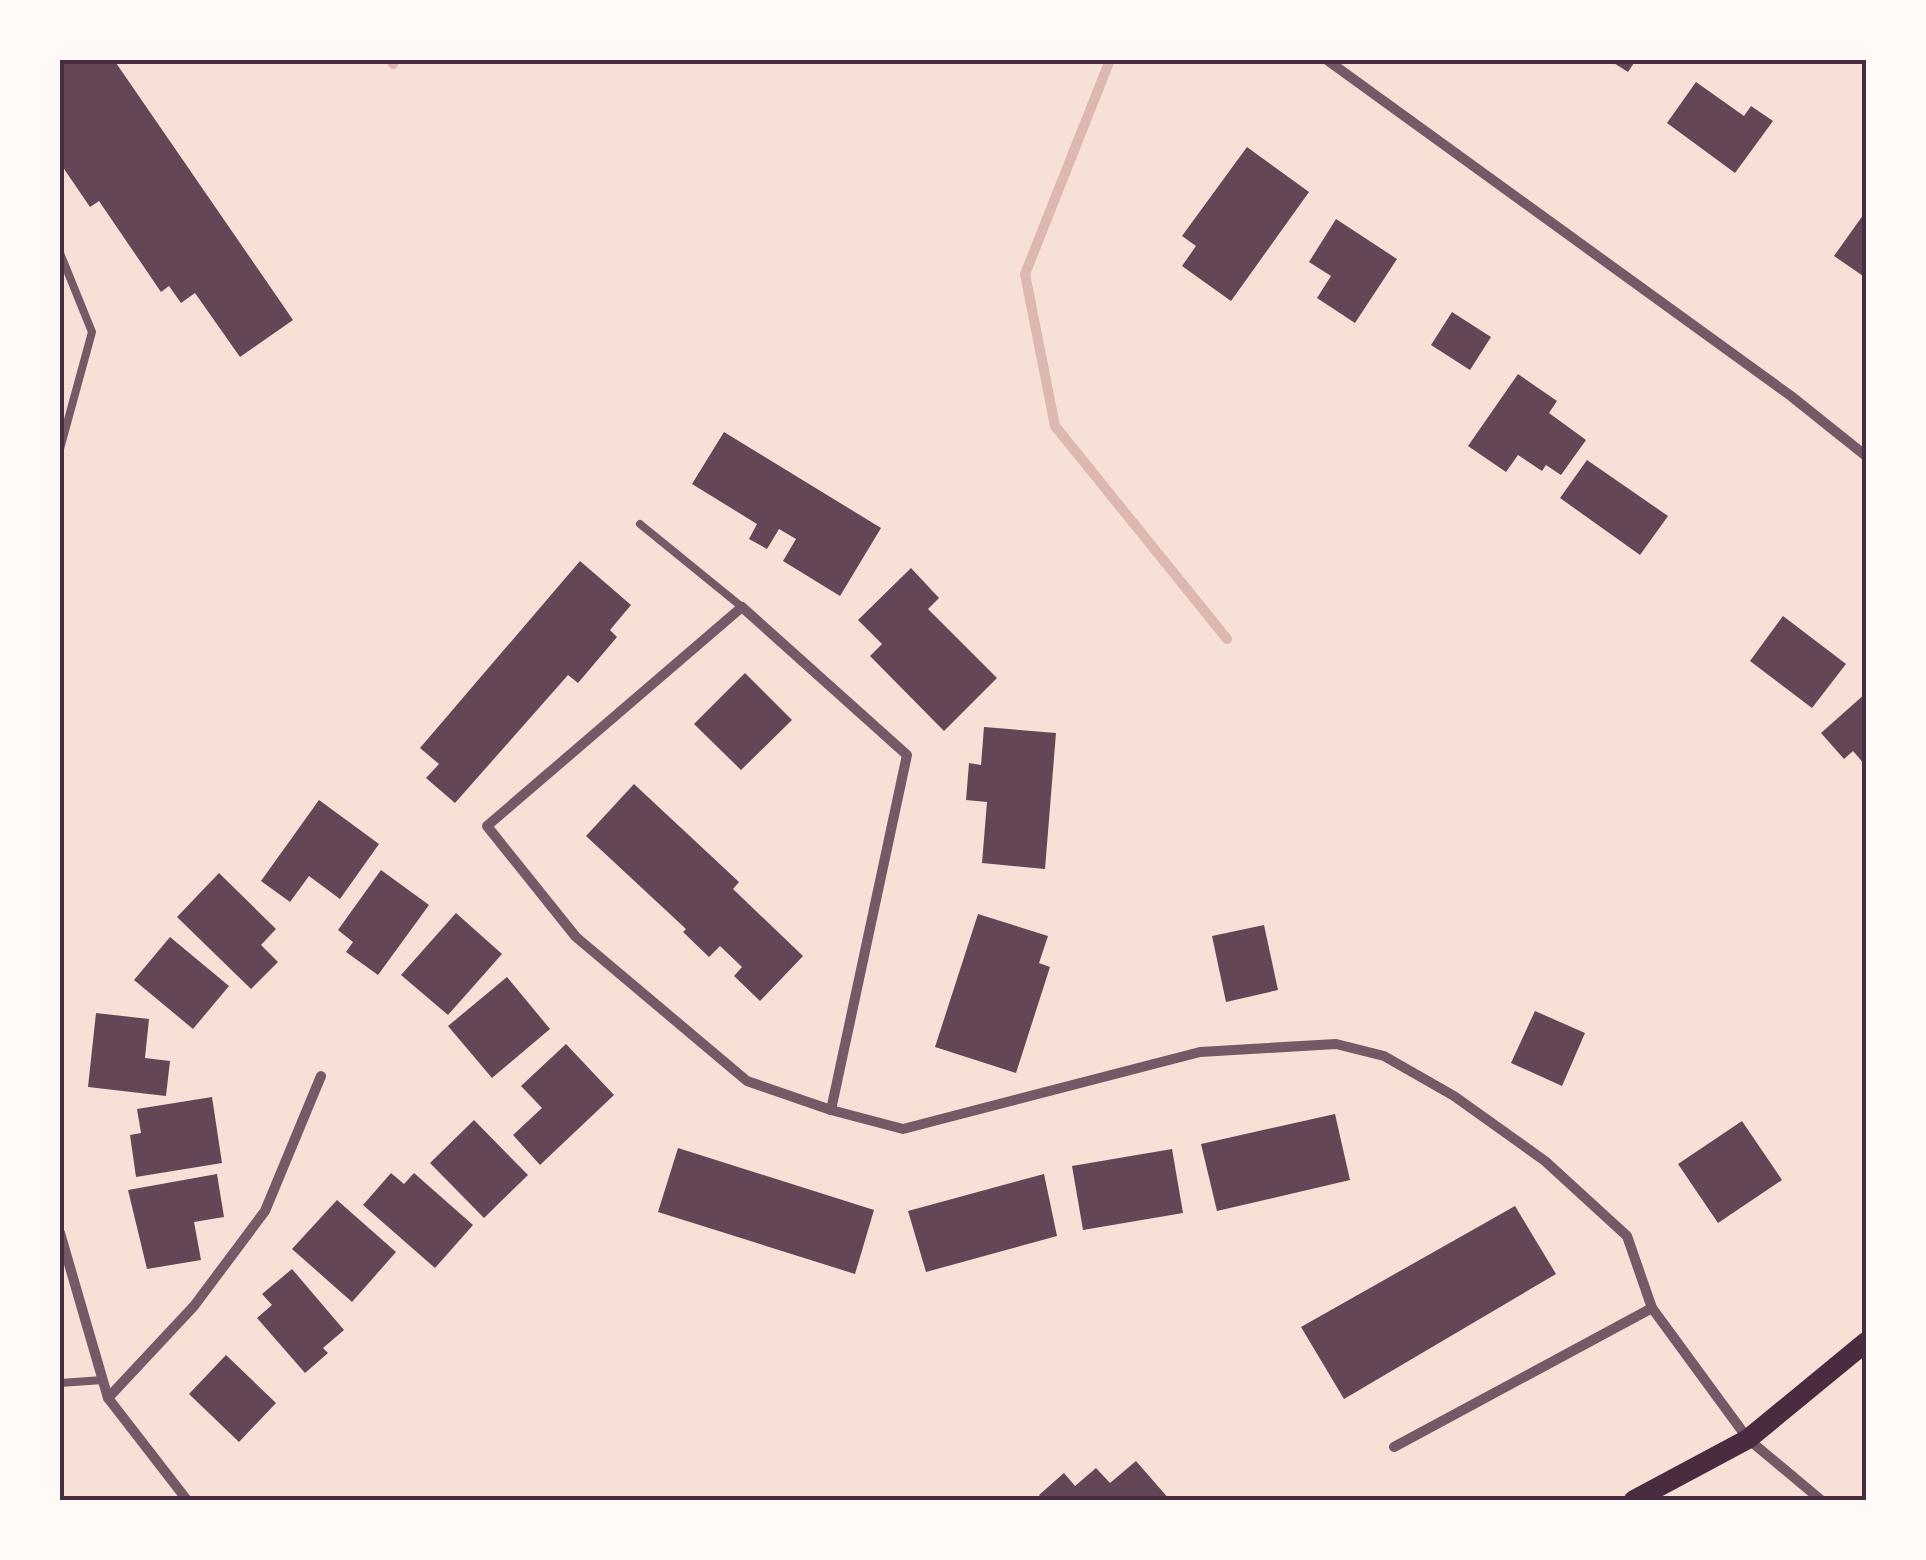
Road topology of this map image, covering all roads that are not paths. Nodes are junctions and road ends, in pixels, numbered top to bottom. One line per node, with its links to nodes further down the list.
1 (1326, 60): 4 (street)
2 (60, 253): 3 (lane)
3 (60, 450)
4 (1866, 456)
5 (640, 524): 6 (lane)
6 (742, 607): 8 (street); 8 (street)
7 (321, 1076): 14 (street)
8 (831, 1110): 10 (street)
9 (60, 1233): 12 (street)
10 (1652, 1308): 15 (street); 16 (street)
11 (1866, 1342): 15 (main road)
12 (103, 1380): 13 (lane); 14 (street)
13 (60, 1383)
14 (108, 1398): 17 (street)
15 (1748, 1439): 18 (main road); 19 (street)
16 (1394, 1447)
17 (187, 1500)
18 (1634, 1500)
19 (1821, 1500)

